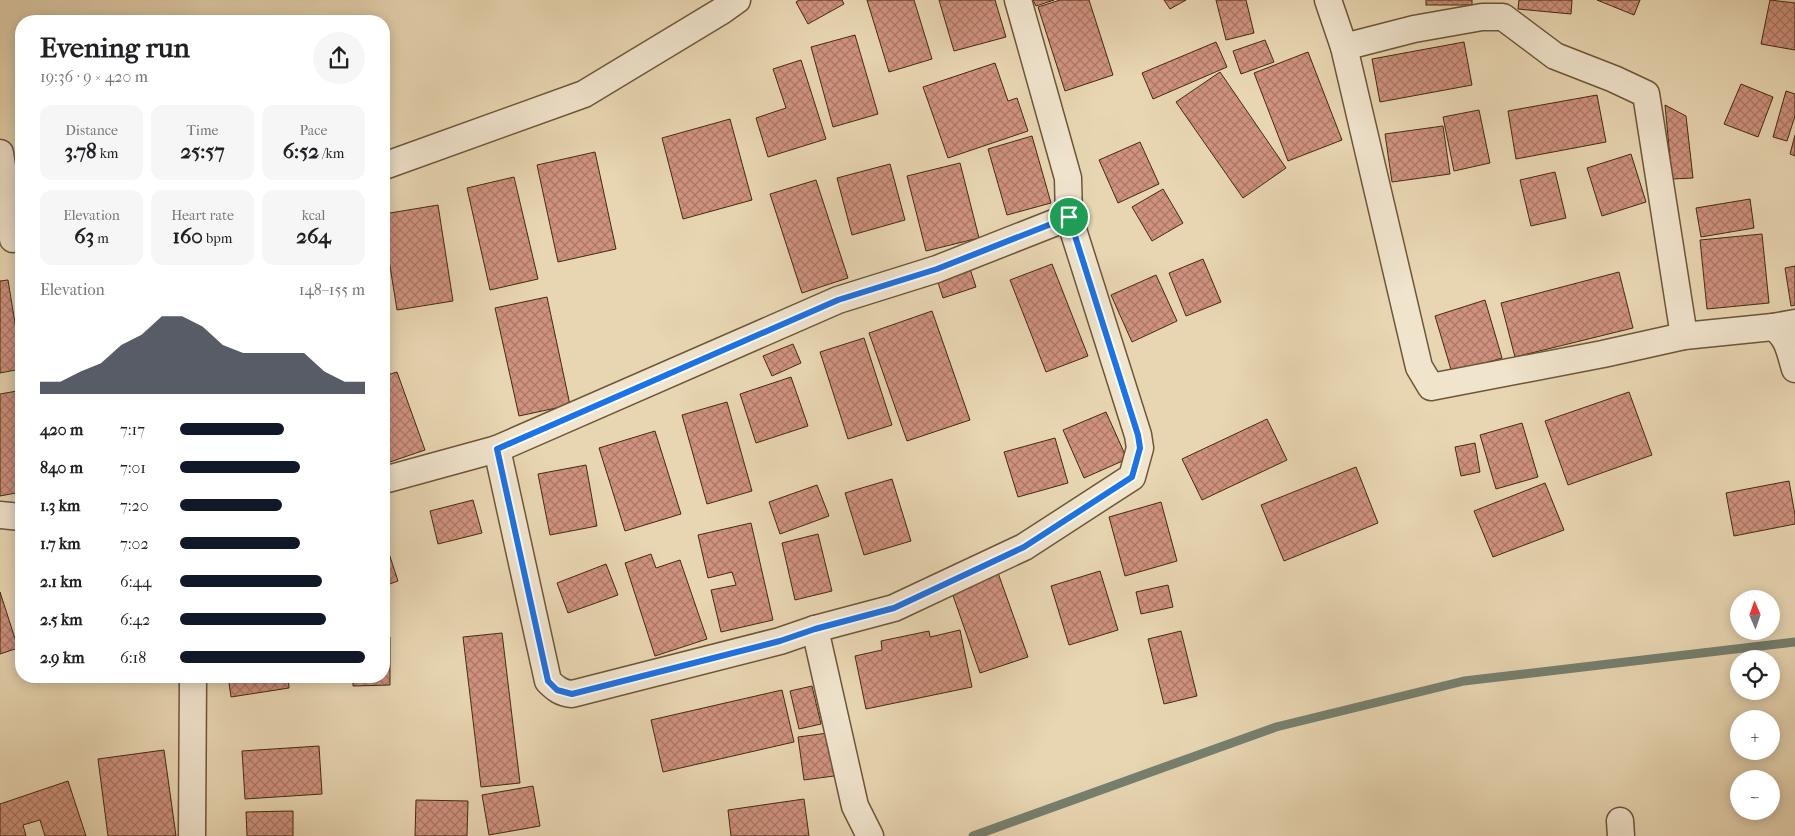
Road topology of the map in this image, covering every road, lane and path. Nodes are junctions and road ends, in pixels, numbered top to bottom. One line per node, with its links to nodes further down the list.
1 (737, 0): 6 (street)
2 (1018, 0): 7 (street)
3 (1328, 0): 4 (street)
4 (1344, 47): 10 (street); 10 (street)
5 (0, 154): 8 (street)
6 (390, 164)
7 (1069, 217): 12 (street); 16 (street)
8 (12, 239)
9 (1784, 325): 10 (street); 11 (street)
10 (1684, 336)
11 (1795, 369)
12 (497, 449): 13 (street); 16 (street)
13 (390, 478)
14 (0, 515): 15 (street)
15 (15, 516)
16 (815, 629): 19 (street)
17 (193, 683): 18 (street)
18 (192, 836)
19 (870, 836)

